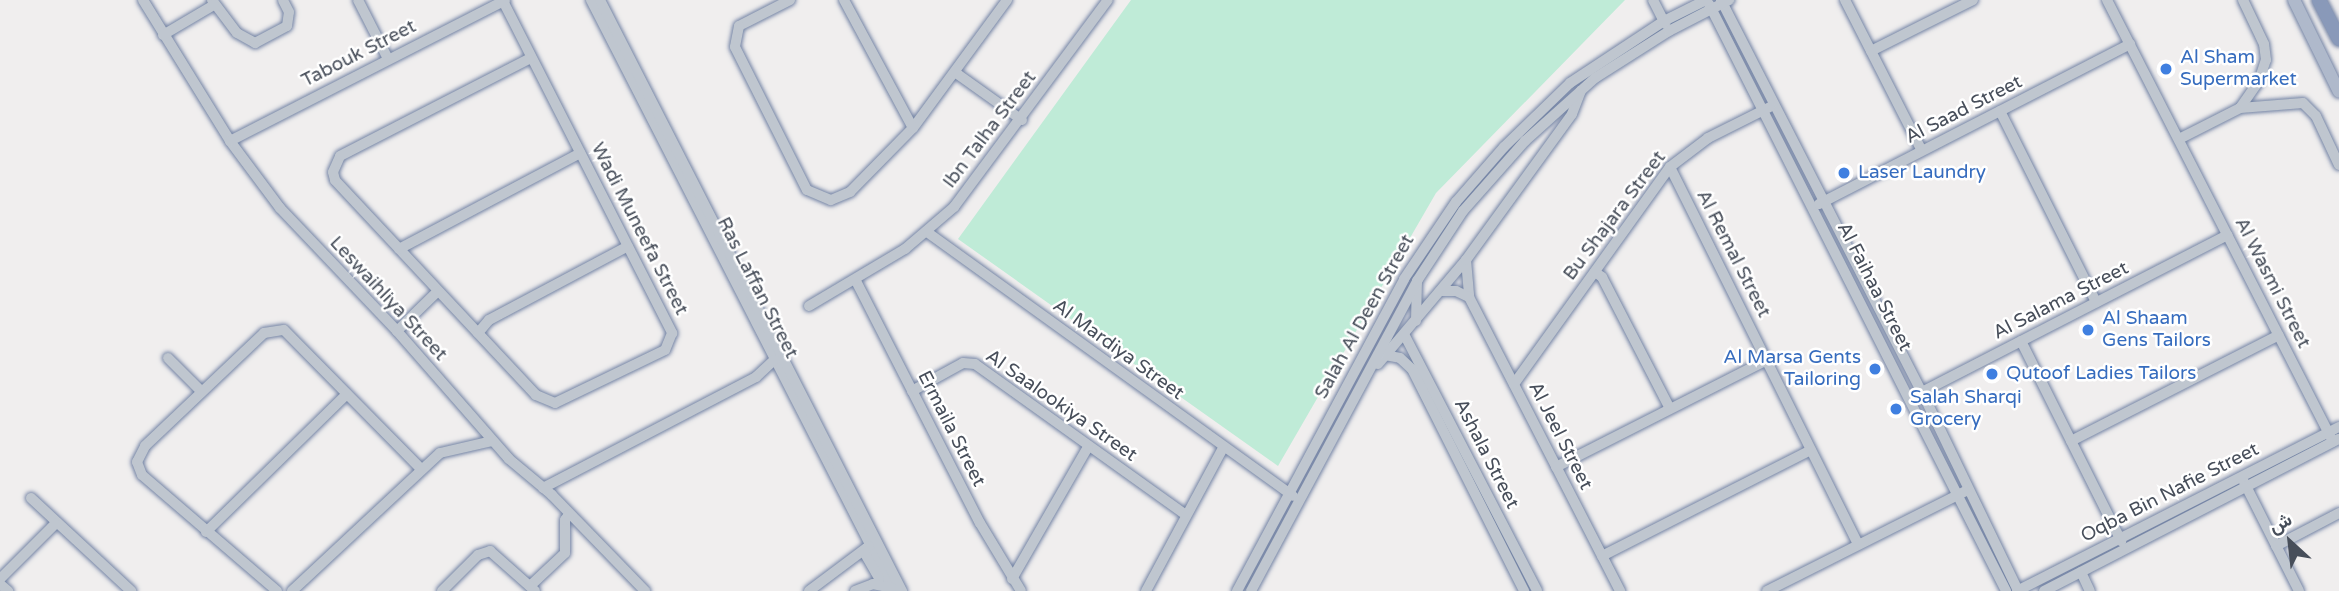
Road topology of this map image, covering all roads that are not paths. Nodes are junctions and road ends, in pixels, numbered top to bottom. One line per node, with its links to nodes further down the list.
1 (143, 0): 22 (street, Leswaihliya Street)
2 (283, 0): 19 (street)
3 (358, 0): 26 (street)
4 (591, 0): 67 (street, Ras Laffan Street)
5 (600, 0): 111 (street, Ras Laffan Street)
6 (790, 0): 37 (street)
7 (844, 0): 37 (street)
8 (1007, 0): 28 (street)
9 (1108, 0): 36 (street, Ibn Talha Street)
10 (1653, 0): 21 (street)
11 (1845, 0): 25 (street)
12 (1973, 0): 25 (street)
13 (2107, 0): 24 (street, Al Wasmi Street)
14 (2243, 0): 33 (street)
15 (2294, 0): 31 (main road)
16 (2319, 0): 23 (highway)
17 (504, 1): 26 (street, Tabouk Street); 27 (street, Wadi Muneefa Street)
18 (1724, 1): 20 (street, Salah Al Deen Street); 32 (street, Al Faihaa Street)
19 (213, 2): 22 (street)
20 (1708, 3): 21 (street, Salah Al Deen Street); 34 (street, Al Faihaa Street)
21 (1666, 26): 29 (street, Salah Al Deen Street); 30 (street, Salah Al Deen Street)
22 (163, 35): 39 (street, Leswaihliya Street)
23 (2339, 39)
24 (2130, 44): 35 (street, Al Saad Street); 38 (street, Al Wasmi Street)
25 (1871, 51): 40 (street)
26 (388, 58): 39 (street, Tabouk Street)
27 (531, 58): 41 (street, Wadi Muneefa Street); 48 (street, Wadi Muneefa Street)
28 (956, 73): 36 (street); 37 (street)
29 (1575, 80): 30 (street); 51 (street, Salah Al Deen Street)
30 (1582, 89): 49 (street, Salah Al Deen Street); 53 (street, Salah Al Deen Street)
31 (2339, 92)
32 (1775, 104): 34 (street, Bu Shajara Street); 44 (street, Al Faihaa Street)
33 (2241, 108): 38 (street); 42 (street)
34 (1765, 110): 43 (street, Bu Shajara Street); 44 (street, Al Faihaa Street)
35 (2000, 111): 40 (street, Al Saad Street); 57 (street)
36 (1022, 120): 45 (street, Ibn Talha Street)
37 (913, 128)
38 (2179, 139): 46 (street, Al Wasmi Street)
39 (230, 141): 60 (street, Leswaihliya Street)
40 (1922, 151): 44 (street, Al Saad Street)
41 (580, 153): 47 (street, Wadi Muneefa Street); 48 (street)
42 (2339, 165)
43 (1670, 167): 50 (street, Bu Shajara Street); 68 (street, Al Remal Street)
44 (1819, 204): 75 (street, Al Faihaa Street); 77 (street, Al Faihaa Street)
45 (927, 232): 52 (street, Ibn Talha Street); 85 (street, Al Mardiya Street)
46 (2228, 235): 57 (street, Al Salama Street); 63 (street, Al Wasmi Street)
47 (628, 246): 61 (street); 61 (street, Wadi Muneefa Street)
48 (399, 249): 54 (street, Wadi Muneefa Street)
49 (1466, 260): 55 (street, Salah Al Deen Street); 56 (street, Al Jeel Street)
50 (1595, 272): 72 (street, Bu Shajara Street); 78 (street)
51 (1404, 279): 53 (street); 93 (street, Salah Al Deen Street)
52 (856, 281): 58 (street, Ibn Talha Street); 74 (street, Ermaila Street)
53 (1417, 281): 59 (street); 69 (street, Salah Al Deen Street)
54 (439, 291): 60 (street); 61 (street, Wadi Muneefa Street)
55 (1441, 291): 56 (street); 59 (street, Salah Al Deen Street)
56 (1469, 297): 72 (street, Al Jeel Street)
57 (2096, 302): 64 (street, Al Salama Street)
58 (809, 306)
59 (1416, 322): 62 (street, Salah Al Deen Street)
60 (397, 331): 82 (street, Leswaihliya Street)
61 (478, 333)
62 (1404, 334): 65 (street, Salah Al Deen Street); 126 (street, Ashala Street)
63 (2278, 335): 80 (street, Al Wasmi Street); 81 (street)
64 (2021, 341): 75 (street, Al Salama Street); 81 (street)
65 (1385, 355): 69 (street, Salah Al Deen Street); 125 (street, Ashala Street)
66 (168, 358): 73 (street)
67 (774, 360): 70 (street, Ras Laffan Street); 71 (street)
68 (1767, 360): 78 (street); 86 (street, Al Remal Street)
69 (1369, 371): 95 (street, Salah Al Deen Street)
70 (781, 373): 71 (street); 104 (street, Ras Laffan Street)
71 (756, 377): 91 (street)
72 (1514, 384): 87 (street, Al Jeel Street)
73 (200, 390): 76 (street); 100 (street)
74 (912, 391): 84 (street, Al Saalookiya Street); 108 (street, Ermaila Street)
75 (1922, 392): 77 (street, Al Salama Street); 92 (street, Al Faihaa Street)
76 (347, 394): 88 (street); 100 (street)
77 (1911, 397): 92 (street, Al Faihaa Street)
78 (1670, 410): 87 (street)
79 (2339, 427): 80 (street, Oqba Bin Nafie Street)
80 (2328, 432): 83 (street, Al Wasmi Street); 89 (street, Oqba Bin Nafie Street)
81 (2071, 440): 101 (street)
82 (492, 441): 88 (street); 91 (street, Leswaihliya Street)
83 (2336, 441): 90 (street, Oqba Bin Nafie Street)
84 (1088, 447): 98 (street, Al Saalookiya Street); 108 (street)
85 (1223, 449): 93 (street, Al Mardiya Street); 98 (street)
86 (1811, 450): 102 (street, Al Remal Street); 106 (street)
87 (1556, 467): 106 (street, Al Jeel Street)
88 (420, 468): 116 (street)
89 (2241, 476): 90 (street); 101 (street, Oqba Bin Nafie Street)
90 (2246, 487): 103 (street); 105 (street, Oqba Bin Nafie Street)
91 (543, 488): 97 (street, Leswaihliya Street)
92 (1964, 491): 102 (street); 129 (street, Al Faihaa Street); 130 (street, Al Faihaa Street)
93 (1289, 494): 95 (street, Al Mardiya Street); 123 (street, Salah Al Deen Street)
94 (31, 498): 99 (street)
95 (1300, 500): 124 (street, Salah Al Deen Street)
96 (2339, 513): 103 (street)
97 (569, 514): 110 (street); 118 (street, Leswaihliya Street)
98 (1186, 515): 122 (street)
99 (55, 524): 109 (street); 114 (street)
100 (206, 532): 115 (street)
101 (2119, 537): 105 (street); 130 (street, Oqba Bin Nafie Street)
102 (1858, 544): 128 (street)
103 (2276, 546): 112 (street)
104 (867, 549): 111 (street, Ras Laffan Street); 119 (street)
105 (2125, 550): 107 (street, Oqba Bin Nafie Street)
106 (1602, 556): 127 (street, Al Jeel Street)
107 (2081, 572): 131 (street, Oqba Bin Nafie Street); 132 (street)
108 (1012, 579): 121 (street, Ermaila Street)
109 (0, 581): 113 (street)
110 (532, 589): 117 (street)
111 (892, 589): 120 (street)
112 (2296, 590)
113 (8, 591)
114 (131, 591)
115 (277, 591)
116 (292, 591)
117 (442, 591)
118 (645, 591)
119 (809, 591)
120 (855, 591)
121 (1021, 591)
122 (1146, 591)
123 (1237, 591)
124 (1251, 591)
125 (1524, 591)
126 (1537, 591)
127 (1620, 591)
128 (1767, 591)
129 (2007, 591)
130 (2017, 591)
131 (2044, 591)
132 (2090, 591)

